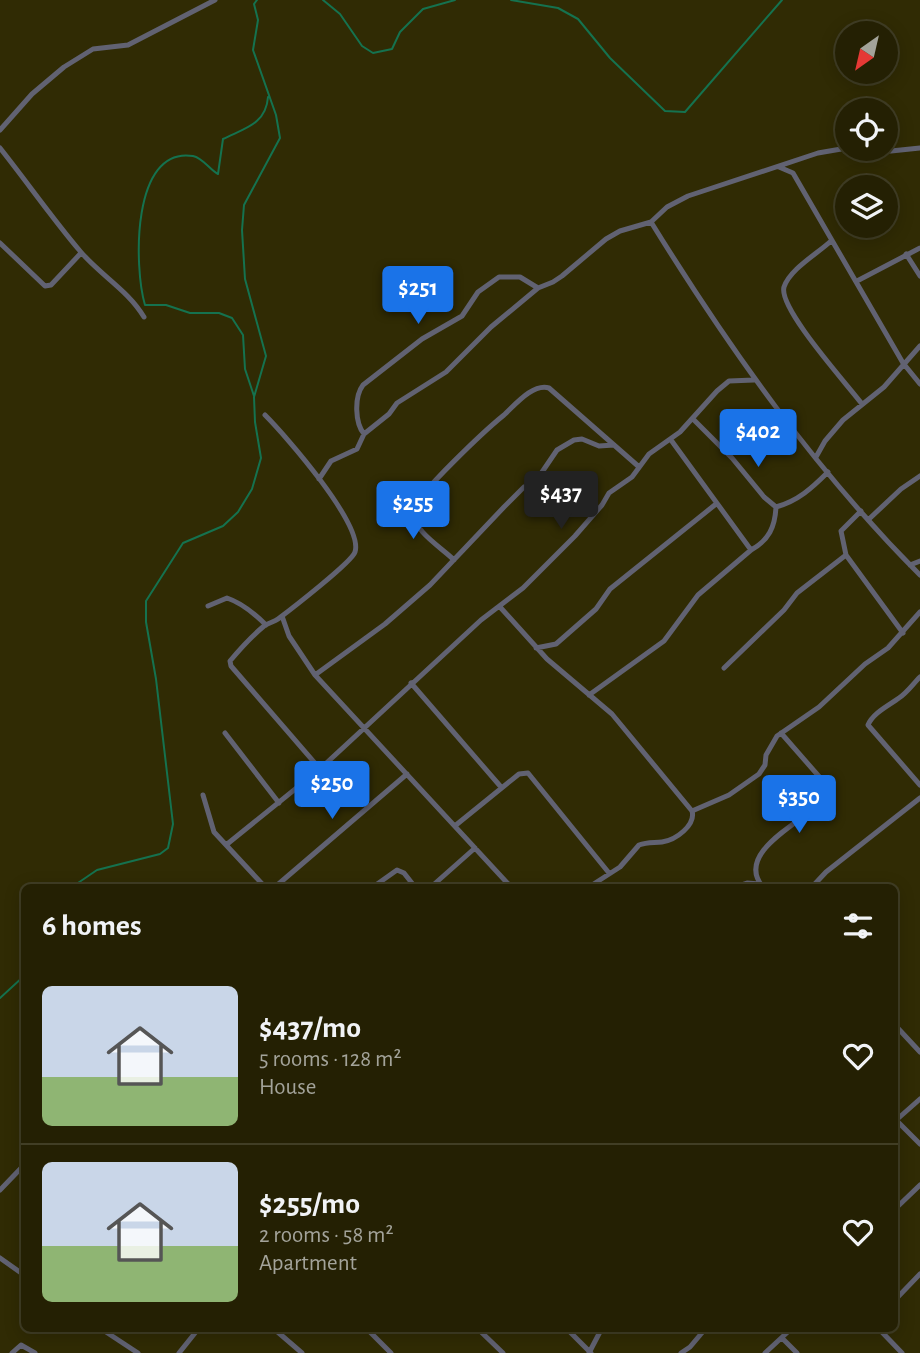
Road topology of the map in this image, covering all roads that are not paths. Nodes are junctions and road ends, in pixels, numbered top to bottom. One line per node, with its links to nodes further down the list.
1 (215, 0): 2 (street)
2 (0, 130)
3 (0, 148): 14 (street)
4 (920, 148): 6 (street)
5 (835, 150): 7 (street)
6 (898, 150)
7 (796, 161): 8 (street); 9 (street)
8 (779, 167): 9 (street); 10 (street)
9 (793, 173): 11 (street)
10 (651, 222): 18 (street); 22 (street)
11 (831, 241): 17 (street); 24 (street)
12 (0, 243): 14 (street)
13 (920, 248): 15 (street)
14 (81, 253): 19 (street)
15 (906, 254): 16 (street); 17 (street)
16 (920, 276)
17 (857, 281): 21 (street)
18 (538, 288): 27 (street); 27 (street)
19 (144, 317)
20 (920, 346): 21 (street)
21 (903, 363): 23 (street); 24 (street)
22 (754, 380): 26 (street); 30 (street)
23 (920, 384)
24 (862, 404): 30 (street)
25 (265, 415): 34 (street)
26 (693, 419): 28 (street); 36 (street)
27 (364, 434): 34 (street)
28 (671, 440): 31 (street); 35 (street)
29 (614, 445): 31 (street); 41 (street); 41 (street)
30 (816, 457): 32 (street)
31 (638, 466): 46 (street)
32 (828, 472): 36 (street); 37 (street)
33 (920, 476): 38 (street)
34 (319, 479): 48 (street)
35 (716, 504): 39 (street); 51 (street)
36 (776, 507): 39 (street)
37 (861, 511): 38 (street); 40 (street)
38 (868, 520): 43 (street)
39 (751, 550): 56 (street)
40 (846, 555): 50 (street); 52 (street)
41 (454, 560): 53 (street)
42 (920, 561): 43 (street)
43 (910, 565): 44 (street)
44 (920, 575)
45 (208, 606): 49 (street)
46 (500, 607): 51 (street); 55 (street)
47 (920, 612): 50 (street)
48 (282, 616): 49 (street); 53 (street)
49 (266, 625): 60 (street)
50 (903, 633): 59 (street)
51 (536, 649): 56 (street)
52 (724, 668)
53 (315, 675): 57 (street)
54 (920, 677): 62 (street)
55 (411, 683): 57 (street); 63 (street)
56 (589, 695): 67 (street)
57 (362, 728): 60 (street); 61 (street)
58 (225, 733): 66 (street)
59 (781, 733): 67 (street); 79 (street)
60 (320, 769): 66 (street)
61 (407, 774): 68 (street); 73 (street)
62 (920, 785)
63 (501, 788): 68 (street); 71 (street)
64 (203, 795): 69 (street)
65 (920, 798): 80 (street)
66 (279, 803): 69 (street)
67 (692, 810): 71 (street)
68 (456, 825): 70 (street)
69 (226, 845): 72 (street)
70 (475, 848): 76 (street); 77 (street)
71 (610, 873): 78 (street)
72 (262, 884)
73 (279, 884)
74 (377, 884): 75 (street)
75 (413, 884)
76 (434, 884)
77 (508, 884)
78 (594, 884)
79 (761, 884)
80 (816, 884)
81 (898, 1028): 82 (street)
82 (920, 1052)
83 (920, 1099): 84 (street)
84 (898, 1117)
85 (898, 1123): 86 (street)
86 (920, 1144)
87 (21, 1168): 89 (street)
88 (920, 1185): 90 (street)
89 (0, 1190)
90 (898, 1206)
91 (0, 1258): 92 (street)
92 (21, 1273)
93 (920, 1274): 94 (street)
94 (898, 1297)
95 (106, 1332): 108 (street)
96 (196, 1332): 109 (street)
97 (278, 1332): 110 (street)
98 (370, 1332): 111 (street)
99 (481, 1332): 112 (street)
100 (570, 1332): 113 (street)
101 (600, 1332): 113 (street)
102 (703, 1332): 114 (street)
103 (788, 1332): 105 (street)
104 (882, 1332): 117 (street)
105 (782, 1338): 115 (street); 116 (street)
106 (12, 1353): 107 (street)
107 (35, 1353)
108 (138, 1353)
109 (178, 1353)
110 (302, 1353)
111 (391, 1353)
112 (503, 1353)
113 (590, 1353)
114 (681, 1353)
115 (765, 1353)
116 (797, 1353)
117 (902, 1353)

